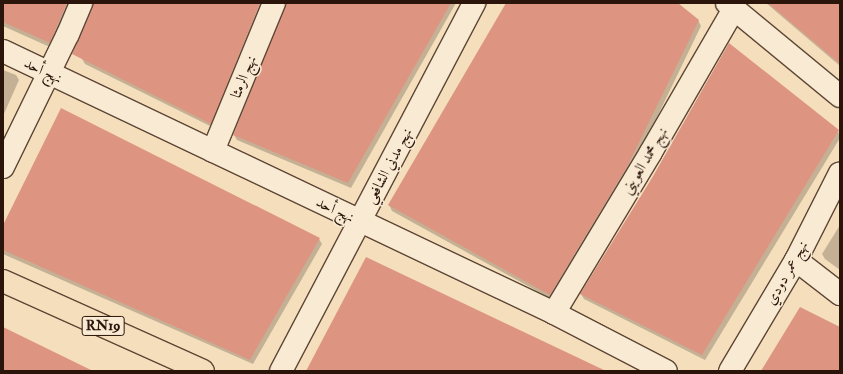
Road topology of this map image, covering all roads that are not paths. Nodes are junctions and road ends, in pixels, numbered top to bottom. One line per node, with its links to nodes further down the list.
1 (81, 3): 6 (street)
2 (274, 3): 8 (street, نهج الرمثا)
3 (474, 3): 11 (street, نهج مدني الشافعي)
4 (731, 6): 7 (street); 15 (street, نهج محمد العويني)
5 (3, 51): 6 (street, نهج أحد)
6 (48, 73): 8 (street, نهج أحد); 9 (street)
7 (840, 96)
8 (213, 151): 11 (street, نهج أحد)
9 (3, 167)
10 (840, 173): 12 (street, نهج عمر دودي)
11 (360, 222): 15 (street, نهج أحد); 17 (street, نهج مدني الشافعي)
12 (796, 260): 14 (street); 19 (street, نهج عمر دودي)
13 (3, 281): 16 (main road, RN19)
14 (840, 294)
15 (554, 313): 18 (street, نهج أحد)
16 (203, 371)
17 (281, 371)
18 (666, 371)
19 (730, 371)

